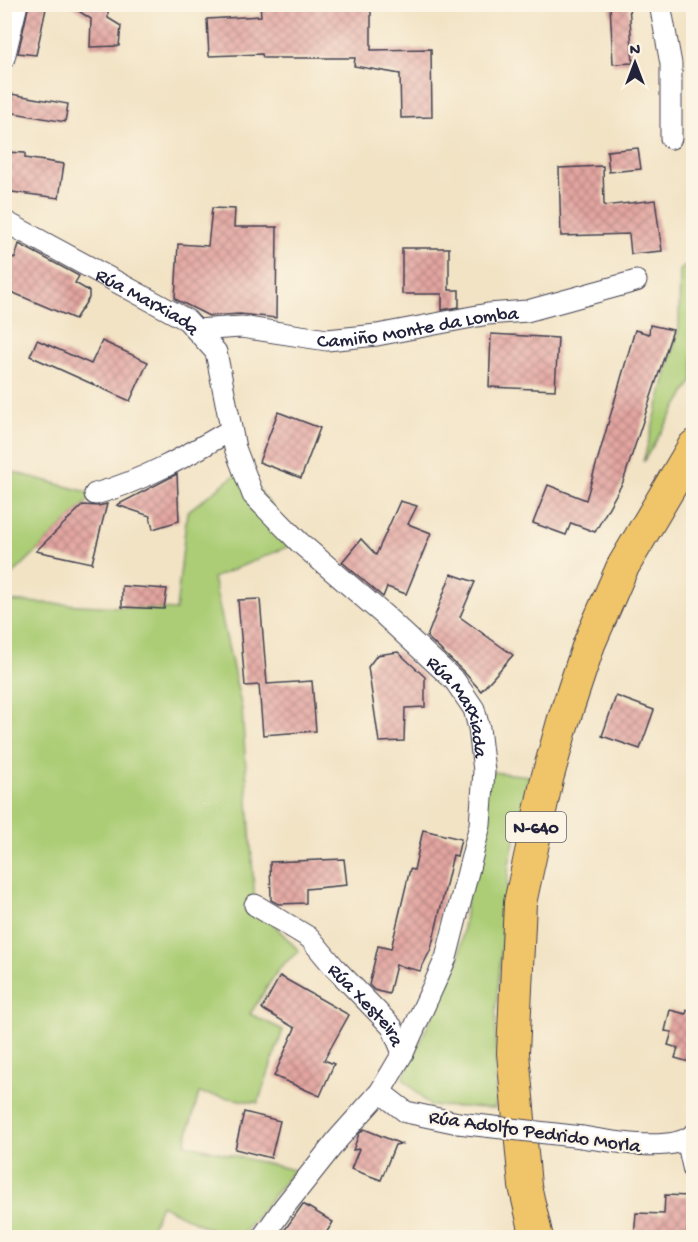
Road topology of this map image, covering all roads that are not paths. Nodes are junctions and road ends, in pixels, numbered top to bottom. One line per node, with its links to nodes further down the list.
1 (17, 4): 3 (street)
2 (660, 4): 4 (street)
3 (4, 58)
4 (671, 138)
5 (4, 221): 7 (street, Rúa Marxiada)
6 (636, 281): 7 (street, Camiño Monte da Lomba)
7 (196, 330): 8 (street, Rúa Marxiada)
8 (231, 430): 10 (street); 12 (street, Rúa Marxiada)
9 (693, 446): 17 (highway, N-640)
10 (95, 494)
11 (255, 905): 12 (street, Rúa Xesteira)
12 (403, 1053): 13 (street, Rúa Xesteira)
13 (380, 1092): 14 (street, Rúa Adolfo Pedrido Morla, bridge); 16 (street, Rúa Xesteira)
14 (690, 1137): 15 (street)
15 (693, 1171)
16 (262, 1238)
17 (537, 1238)

